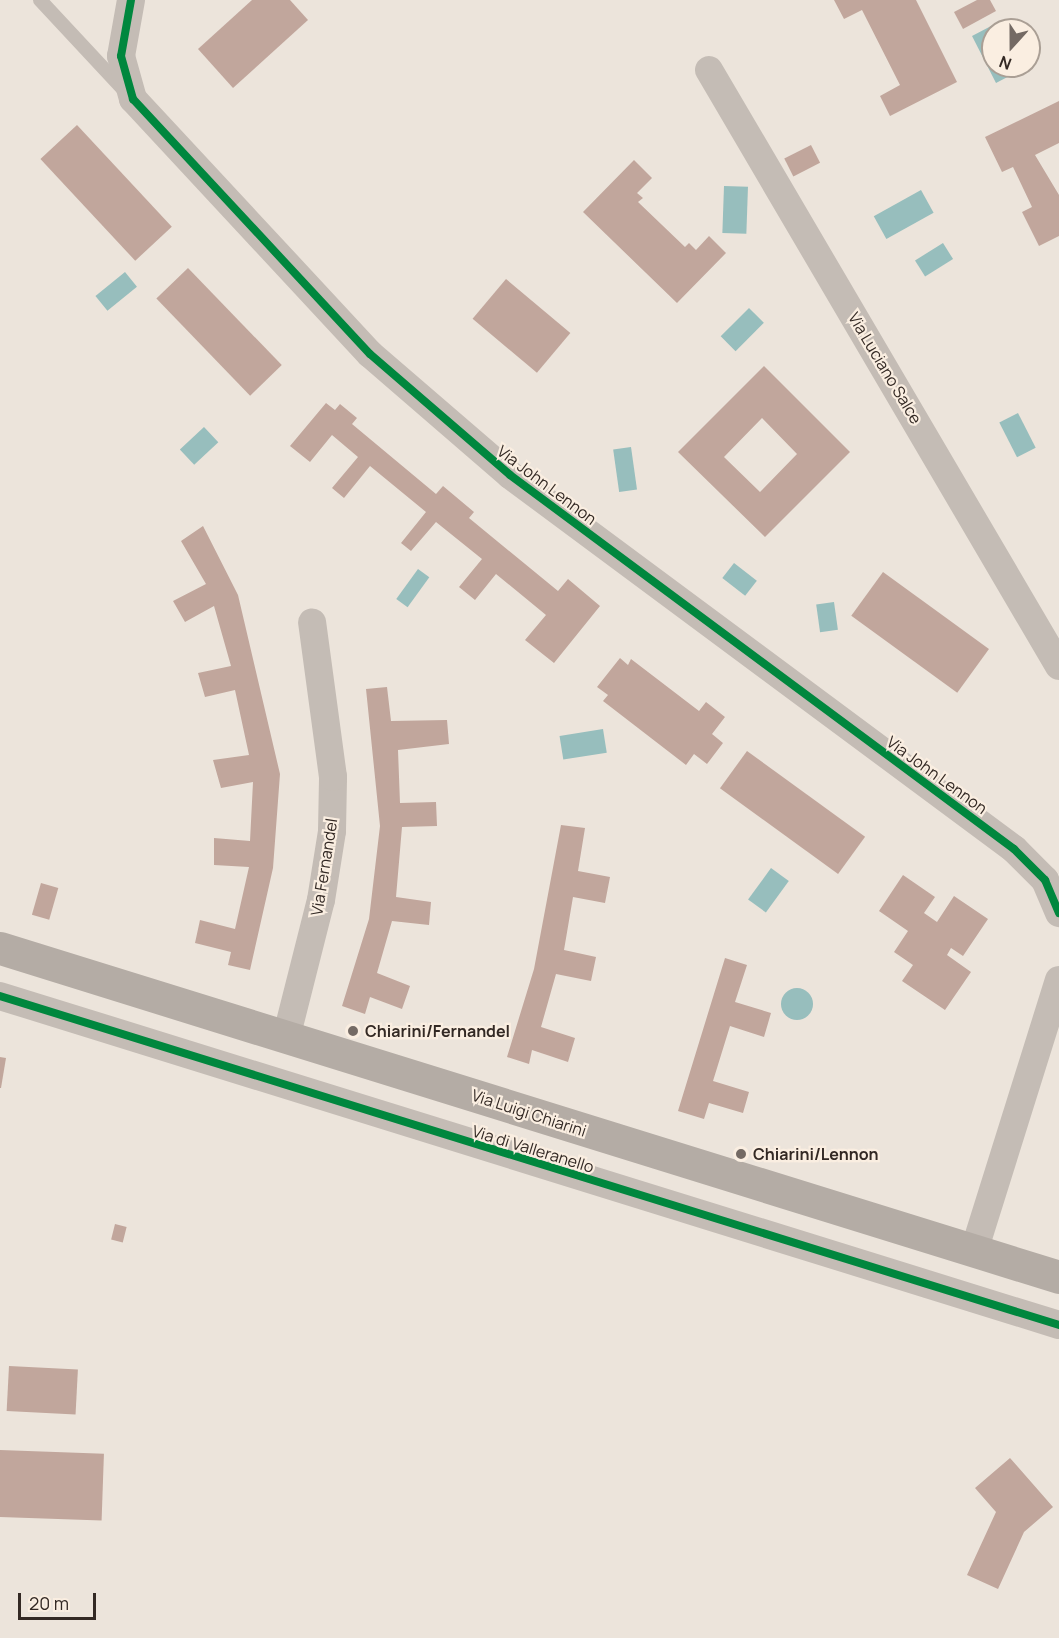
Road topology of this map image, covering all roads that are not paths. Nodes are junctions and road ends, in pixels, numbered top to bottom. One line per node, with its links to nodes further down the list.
1 (40, 0): 4 (lane)
2 (132, 0): 4 (street, Via John Lennon)
3 (709, 70): 6 (street, Via Luciano Salce)
4 (133, 99): 7 (street, Via John Lennon)
5 (312, 622): 12 (street, Via Fernandel)
6 (1059, 666)
7 (1054, 882): 8 (street, Via John Lennon)
8 (1059, 913)
9 (0, 948): 12 (street, Via Luigi Chiarini)
10 (1059, 980): 13 (street)
11 (0, 996): 15 (street, Via di Valleranello)
12 (286, 1038): 13 (street, Via Luigi Chiarini)
13 (974, 1251): 14 (street, Via Luigi Chiarini)
14 (1059, 1277)
15 (1059, 1325)

